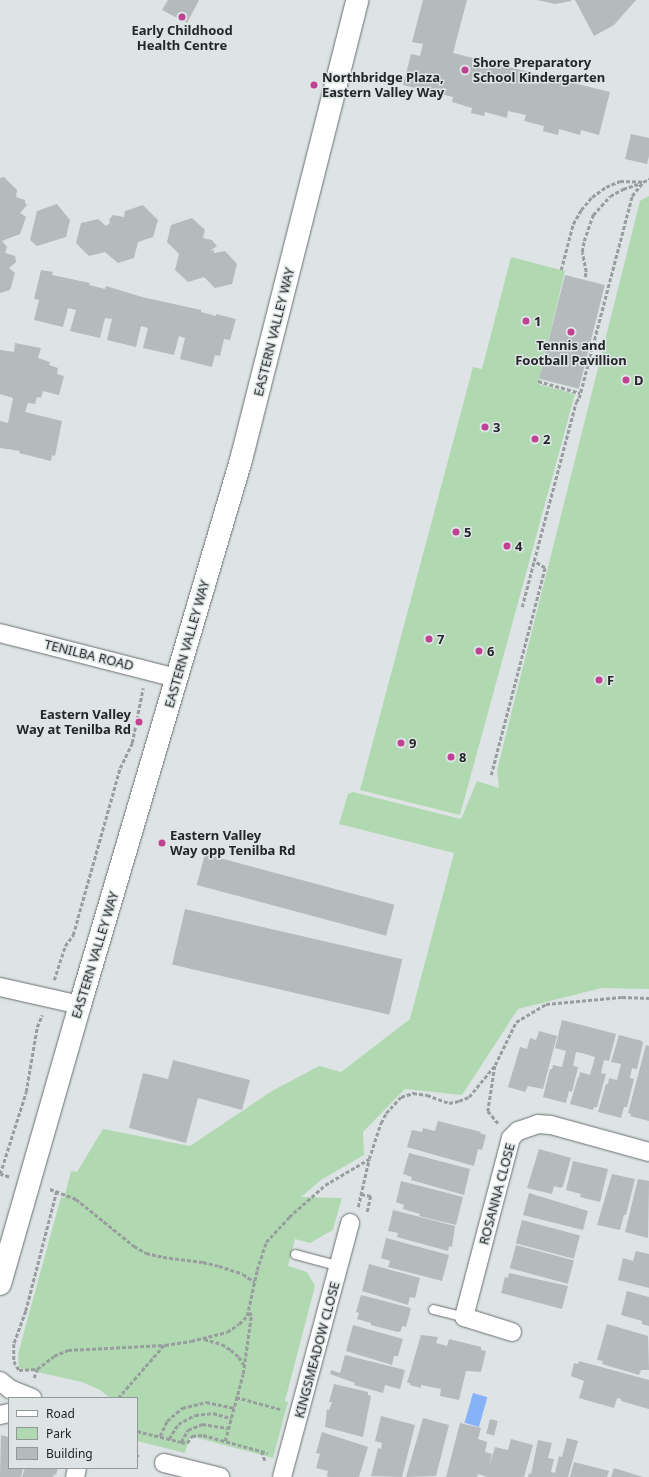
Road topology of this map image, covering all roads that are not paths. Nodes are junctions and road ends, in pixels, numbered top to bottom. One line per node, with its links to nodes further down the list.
1 (358, 0): 3 (main road, EASTERN VALLEY WAY)
2 (0, 633): 3 (street, TENILBA ROAD)
3 (177, 678): 5 (main road, EASTERN VALLEY WAY)
4 (0, 987): 5 (street)
5 (80, 1005): 10 (main road, EASTERN VALLEY WAY)
6 (649, 1152): 12 (street, ROSANNA CLOSE)
7 (350, 1223): 9 (street, KINGSMEADOW CLOSE)
8 (295, 1254): 9 (lane)
9 (340, 1266): 18 (street, KINGSMEADOW CLOSE)
10 (0, 1284)
11 (433, 1309): 12 (lane)
12 (464, 1318): 13 (street)
13 (512, 1332)
14 (0, 1381): 15 (street)
15 (30, 1397)
16 (164, 1463): 17 (street)
17 (220, 1477)
18 (282, 1477)

